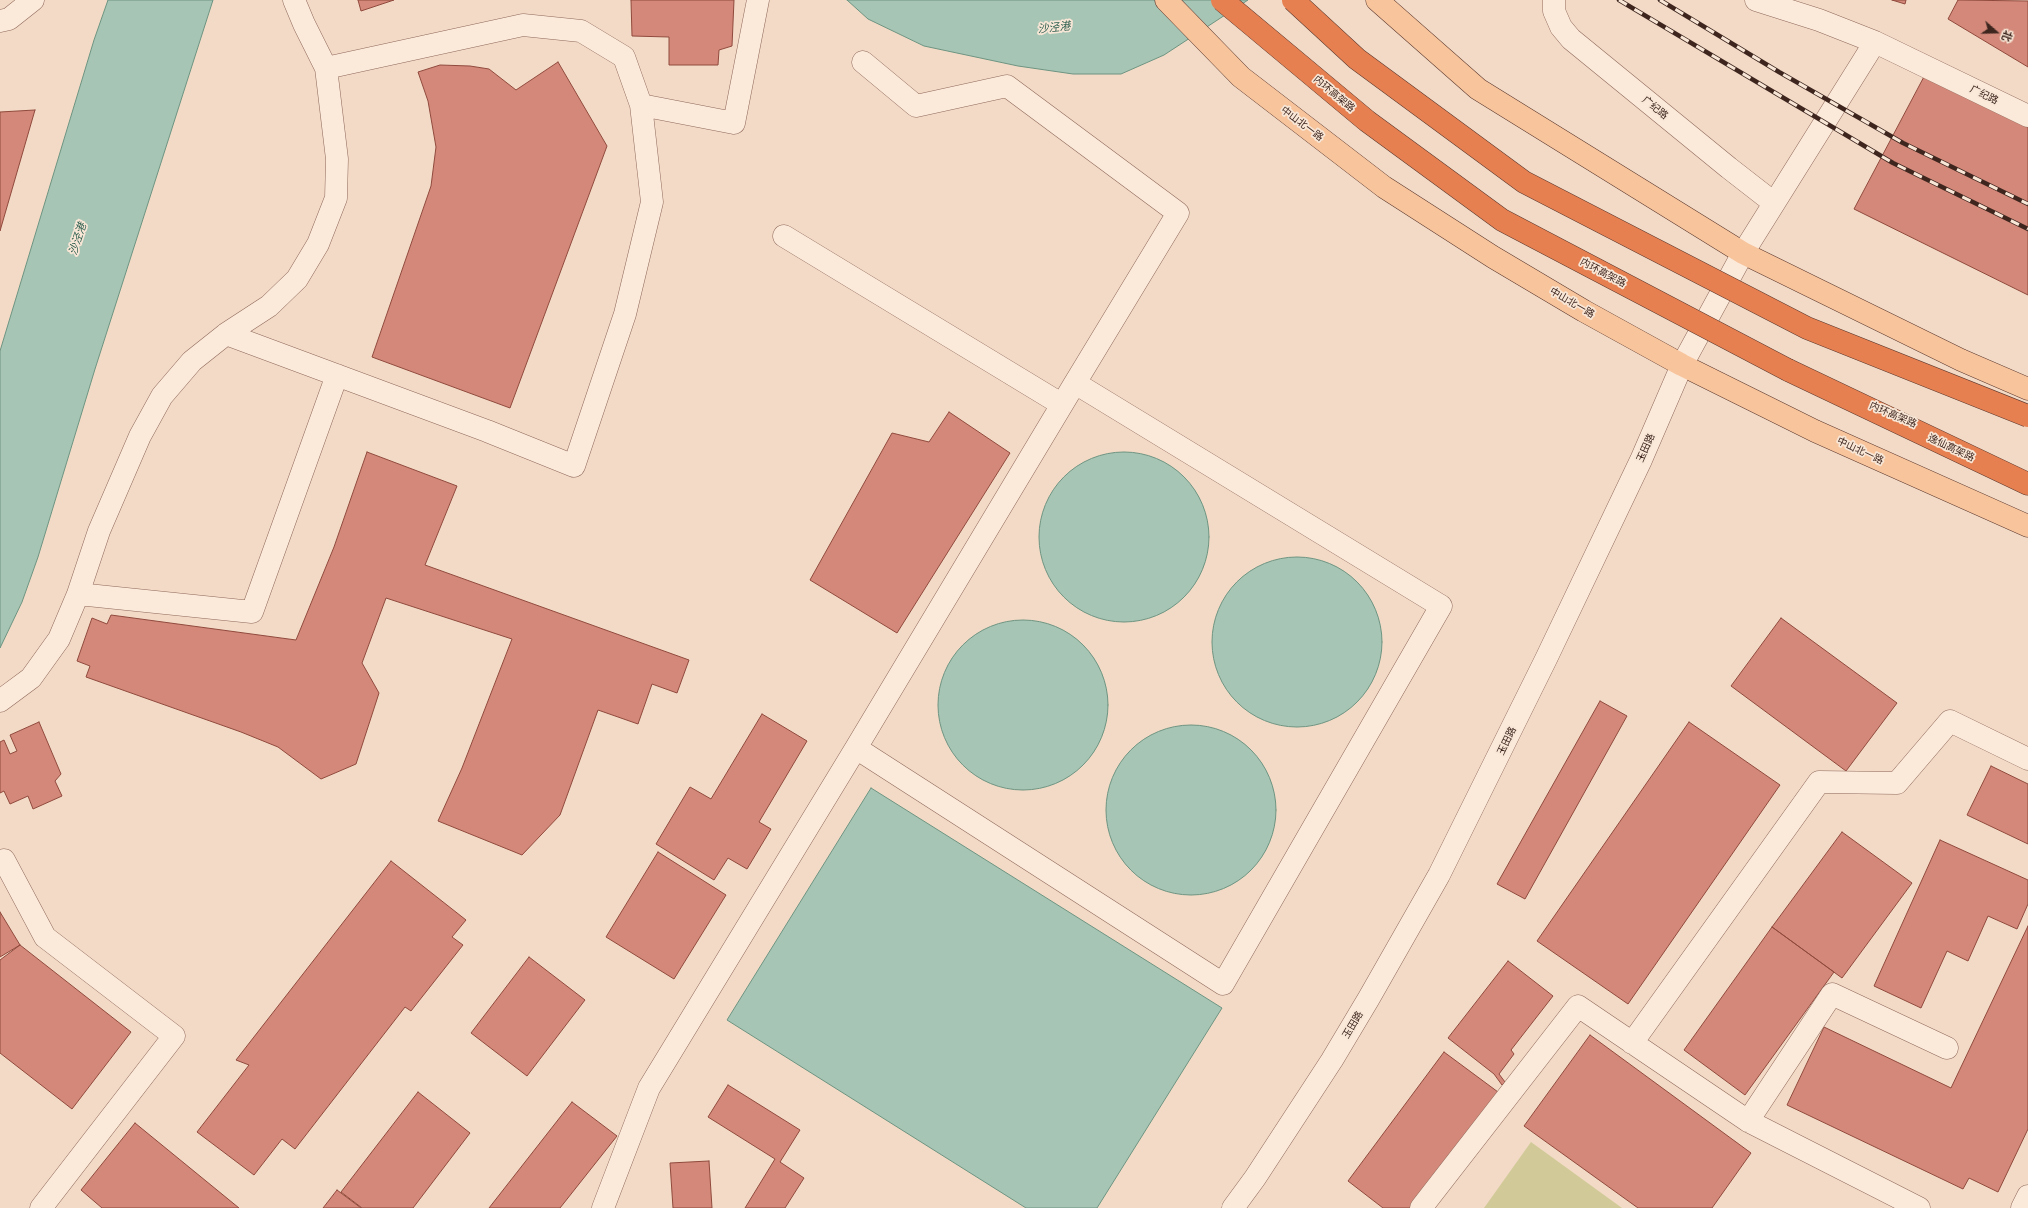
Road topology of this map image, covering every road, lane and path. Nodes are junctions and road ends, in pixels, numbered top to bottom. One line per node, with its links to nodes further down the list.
1 (33, 0): 10 (street)
2 (294, 0): 13 (street)
3 (758, 0): 14 (street)
4 (1166, 0): 20 (main road, 中山北一路)
5 (1222, 0): 21 (highway, 内环高架路, bridge)
6 (1293, 0): 26 (highway, bridge)
7 (1377, 0): 18 (main road)
8 (1554, 0): 16 (street, 广纪路)
9 (1756, 0): 11 (street, 广纪路)
10 (0, 21)
11 (1875, 42): 15 (street, 广纪路); 16 (street)
12 (864, 62): 23 (street)
13 (326, 68): 14 (street); 19 (street)
14 (641, 105): 22 (street)
15 (2028, 116)
16 (1774, 203): 18 (street)
17 (784, 236): 25 (street)
18 (1743, 253): 20 (street, 玉田路); 24 (main road)
19 (226, 334): 22 (street); 30 (street)
20 (1682, 365): 29 (main road, 中山北一路); 41 (street, 玉田路)
21 (1788, 370): 27 (highway, 内环高架路); 28 (highway, 逸仙高架路)
22 (337, 375): 30 (street)
23 (1075, 383): 25 (street); 32 (street)
24 (2028, 389)
25 (1061, 404): 32 (street)
26 (2028, 416)
27 (2028, 473)
28 (2028, 484)
29 (2028, 526)
30 (78, 594): 31 (street)
31 (0, 701)
32 (856, 748): 40 (street)
33 (2028, 759): 35 (street)
34 (4, 860): 39 (street)
35 (1632, 1043): 37 (street); 42 (street)
36 (1947, 1048): 37 (street)
37 (1748, 1121): 43 (street)
38 (2028, 1196): 44 (street)
39 (41, 1208)
40 (603, 1208)
41 (1233, 1208)
42 (1421, 1208)
43 (1919, 1208)
44 (2022, 1208)

